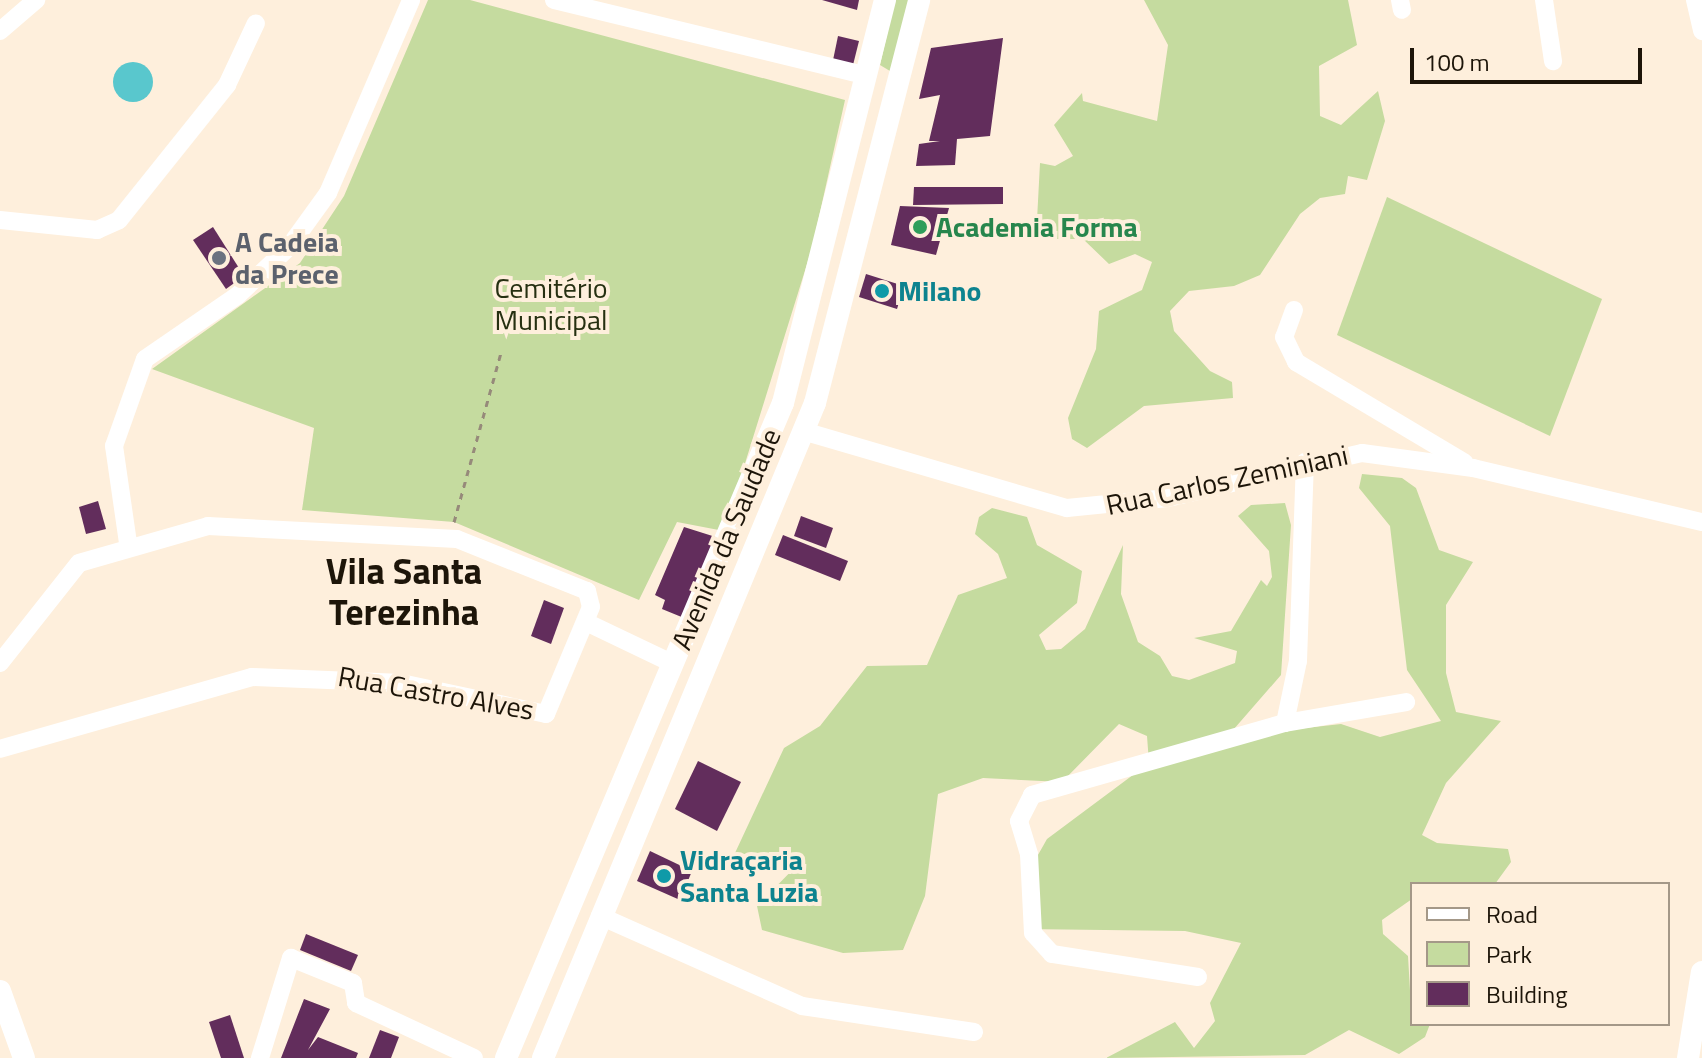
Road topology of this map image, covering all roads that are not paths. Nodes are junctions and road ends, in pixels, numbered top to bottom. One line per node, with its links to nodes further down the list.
1 (36, 0): 9 (street)
2 (411, 0): 24 (street)
3 (554, 0): 12 (street)
4 (885, 0): 12 (main road, Avenida da Saudade)
5 (919, 0): 13 (main road, Avenida da Saudade)
6 (1544, 0): 11 (street)
7 (1695, 0): 10 (street)
8 (256, 23): 16 (street)
9 (0, 31)
10 (1702, 31)
11 (1553, 61)
12 (867, 76): 13 (main road); 14 (main road, Avenida da Saudade)
13 (894, 103): 15 (main road, Avenida da Saudade)
14 (846, 169): 15 (main road); 17 (main road, Avenida da Saudade)
15 (877, 177): 18 (main road, Avenida da Saudade)
16 (0, 220)
17 (832, 222): 18 (main road); 27 (main road, Avenida da Saudade)
18 (861, 234): 20 (main road, Avenida da Saudade)
19 (1294, 310): 22 (street)
20 (803, 431): 21 (street, Rua Carlos Zeminiani); 32 (main road, Avenida da Saudade)
21 (1305, 462): 22 (street, Rua Carlos Zeminiani); 29 (street)
22 (1473, 468): 23 (street, Rua Carlos Zeminiani)
23 (1702, 522)
24 (128, 543): 25 (street); 26 (street)
25 (590, 624): 27 (street); 30 (street, Rua Castro Alves)
26 (0, 663)
27 (674, 664): 31 (main road, Avenida da Saudade)
28 (1406, 702): 29 (street)
29 (1285, 723): 35 (street)
30 (0, 749)
31 (601, 827): 32 (main road); 42 (main road, Avenida da Saudade)
32 (632, 841): 33 (main road, Avenida da Saudade)
33 (600, 916): 37 (street); 39 (main road, Avenida da Saudade)
34 (1702, 972): 43 (main road)
35 (1198, 977)
36 (0, 991): 38 (main road)
37 (974, 1032)
38 (23, 1057)
39 (547, 1057)
40 (260, 1058): 41 (street)
41 (474, 1058)
42 (506, 1058)
43 (1688, 1058)

